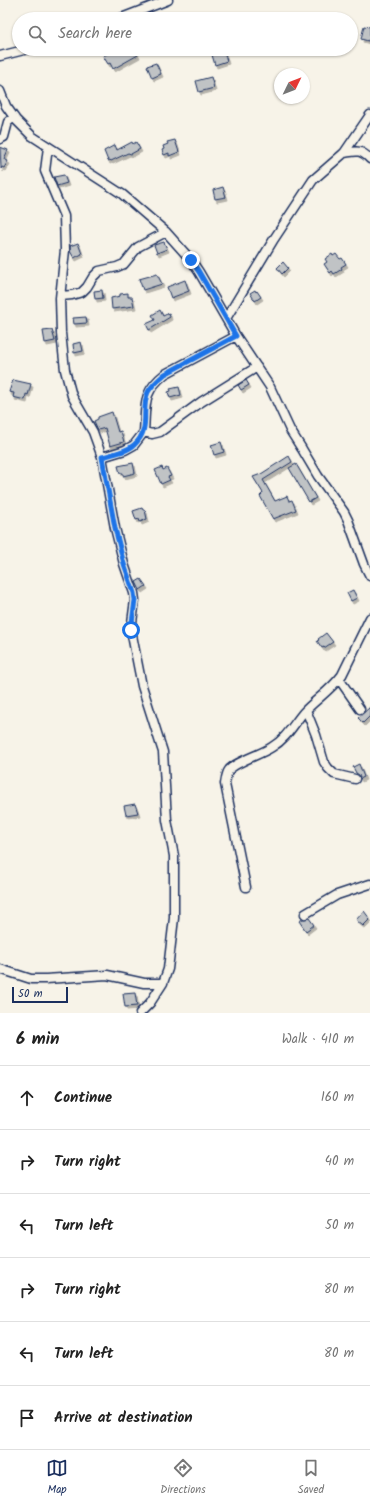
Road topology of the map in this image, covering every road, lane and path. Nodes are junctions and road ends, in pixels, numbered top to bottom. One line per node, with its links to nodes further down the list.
1 (168, 0): 2 (street)
2 (137, 12)
3 (12, 53): 4 (street)
4 (0, 56)
5 (0, 91): 7 (street)
6 (370, 115): 10 (street)
7 (14, 117): 8 (street); 9 (street)
8 (0, 139)
9 (48, 147): 12 (street); 13 (street)
10 (344, 153): 11 (street); 14 (street)
11 (370, 159)
12 (166, 232): 13 (street); 14 (street)
13 (60, 296): 18 (street)
14 (227, 317): 15 (street)
15 (236, 336): 16 (street); 17 (street)
16 (257, 367): 17 (street); 19 (street)
17 (144, 432): 18 (street)
18 (102, 457): 29 (street)
19 (370, 576)
20 (370, 618): 21 (street)
21 (339, 679): 22 (street); 23 (street)
22 (360, 709)
23 (306, 710): 24 (street); 26 (street)
24 (355, 779)
25 (370, 884): 27 (street)
26 (246, 887)
27 (305, 914)
28 (0, 969): 29 (street)
29 (163, 983): 30 (street)
30 (140, 1013)

